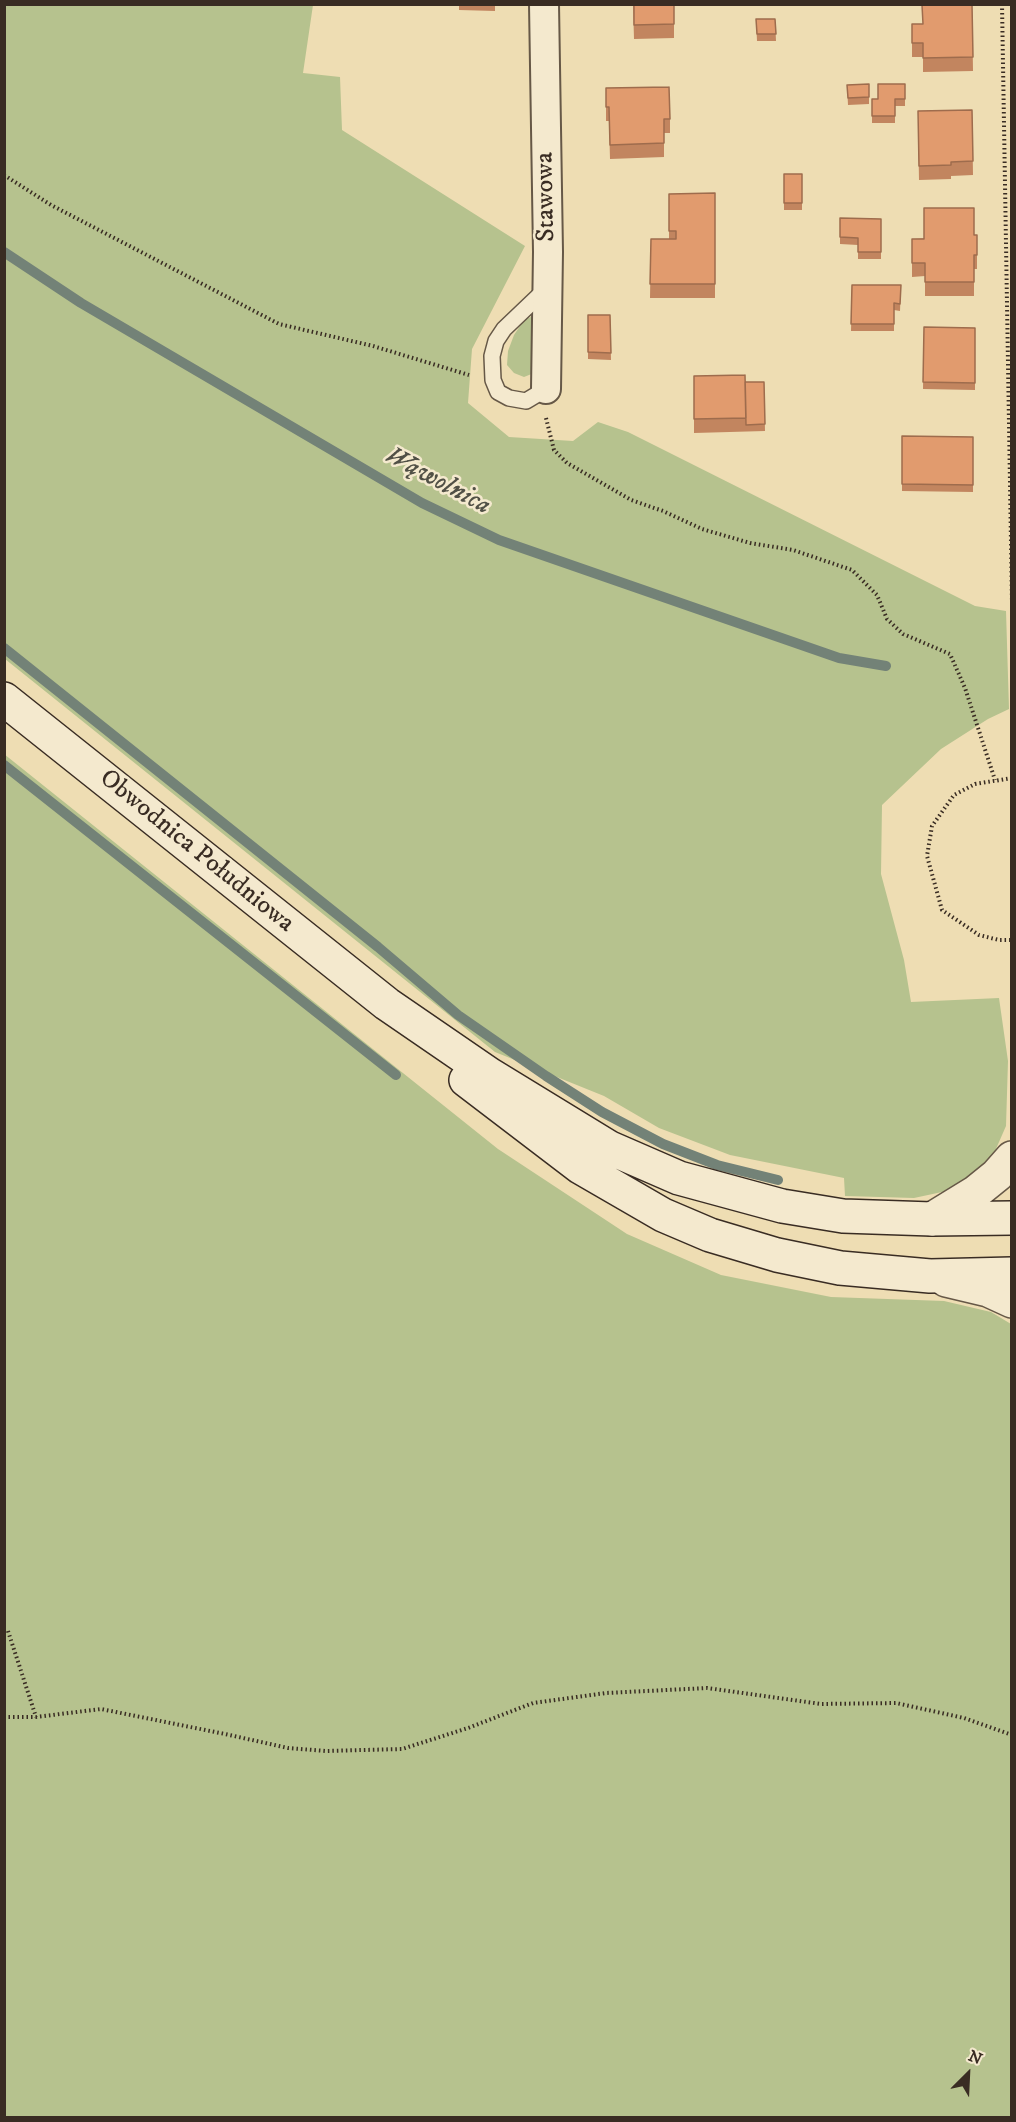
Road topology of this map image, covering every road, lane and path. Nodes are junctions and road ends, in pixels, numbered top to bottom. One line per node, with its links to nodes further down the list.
1 (544, 4): 4 (street, Stawowa)
2 (1002, 4): 7 (path)
3 (4, 175): 5 (path)
4 (548, 287): 5 (lane); 6 (street, Stawowa)
5 (493, 380): 6 (lane)
6 (546, 389): 10 (path)
7 (1011, 603)
8 (4, 699): 12 (main road, Obwodnica Południowa)
9 (1011, 778): 10 (path)
10 (995, 780): 11 (path)
11 (1011, 940)
12 (387, 1004): 15 (main road); 17 (main road)
13 (1011, 1158): 15 (main road)
14 (1011, 1218): 15 (main road)
15 (932, 1219)
16 (1011, 1274): 17 (main road)
17 (930, 1276): 18 (main road)
18 (1011, 1301)
19 (8, 1631): 21 (path)
20 (4, 1717): 21 (path)
21 (36, 1717): 22 (path)
22 (1011, 1735)

